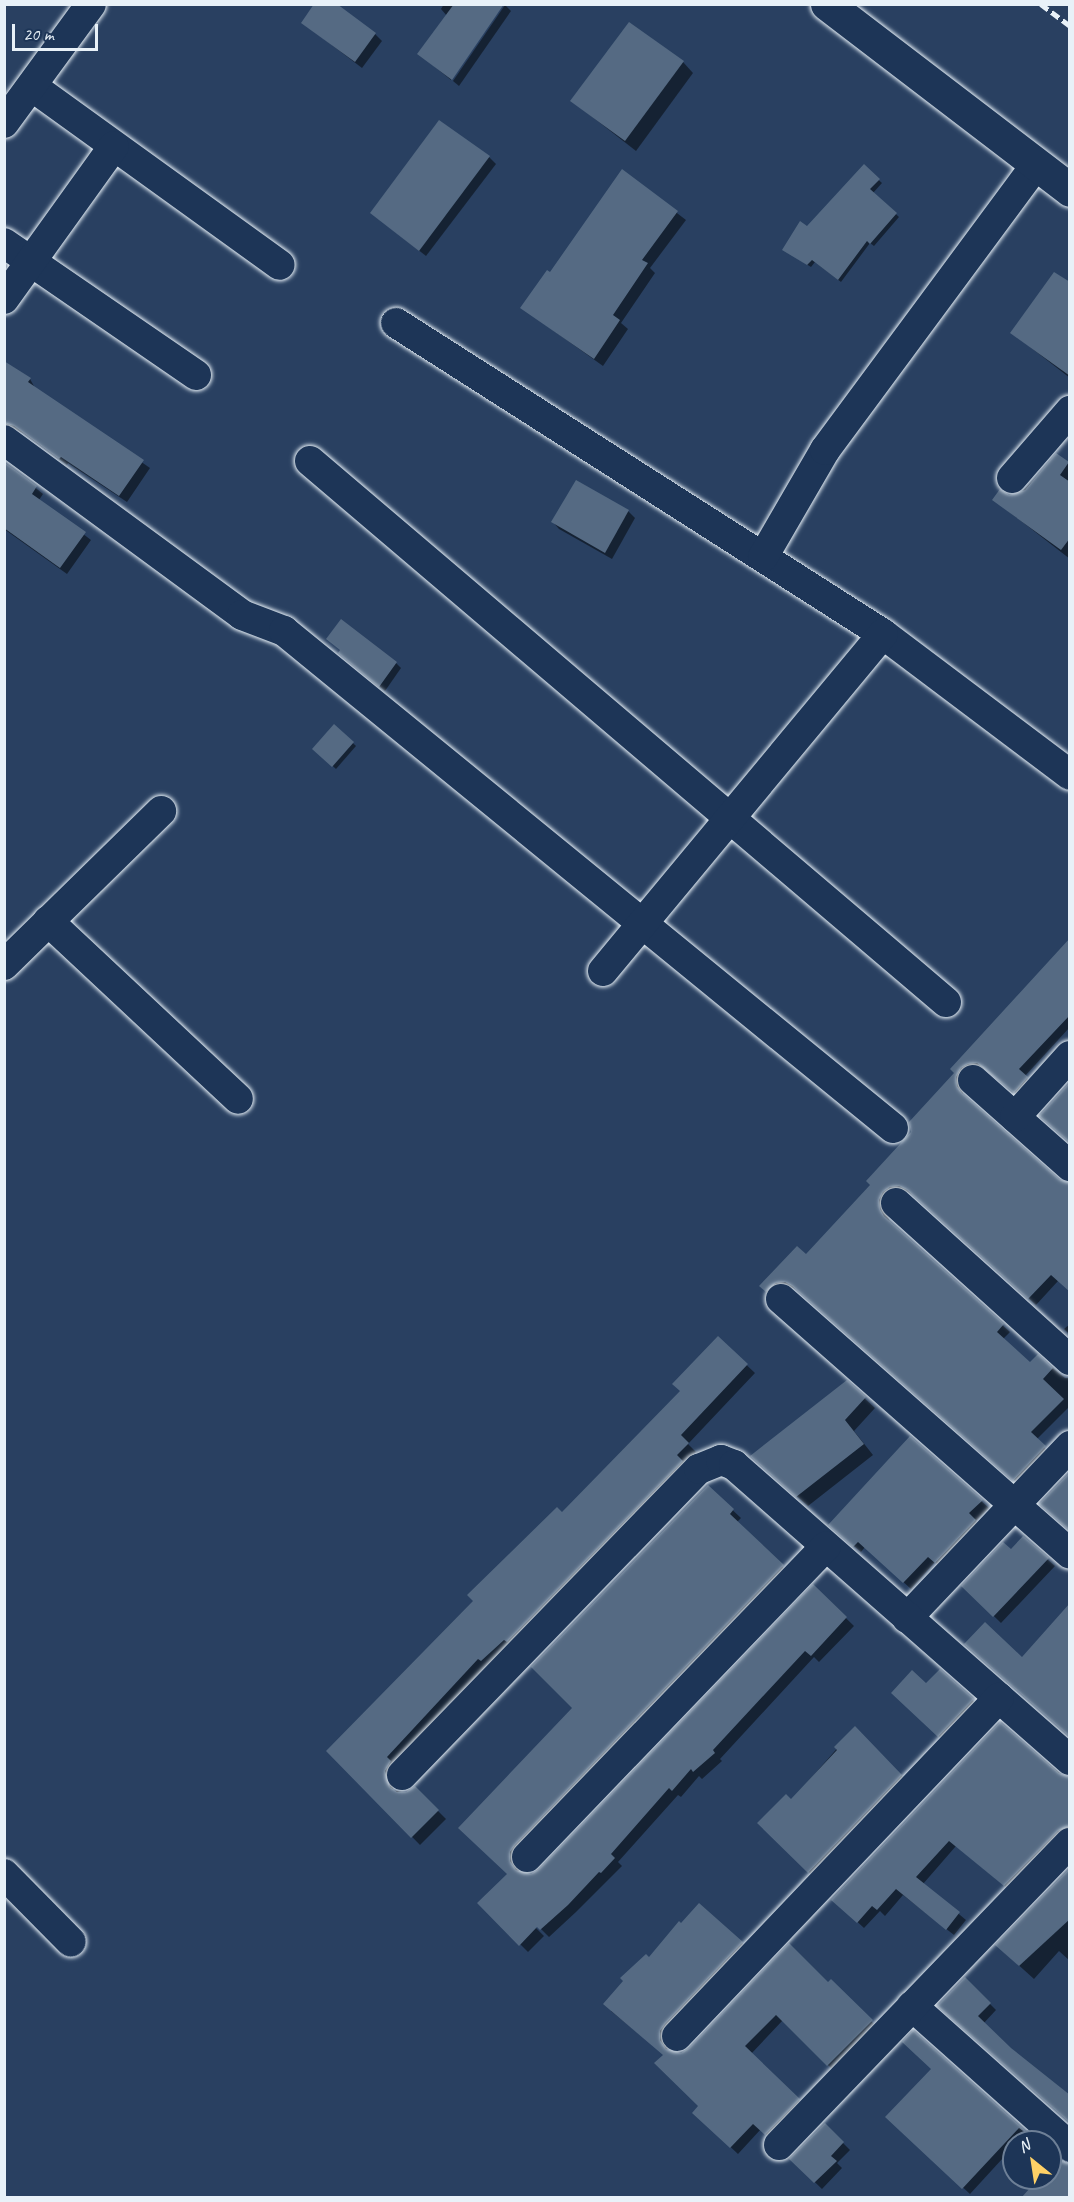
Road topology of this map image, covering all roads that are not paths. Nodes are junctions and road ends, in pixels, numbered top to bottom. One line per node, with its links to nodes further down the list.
1 (91, 4): 3 (street)
2 (827, 4): 6 (highway)
3 (33, 87): 4 (street); 5 (street)
4 (4, 123)
5 (114, 146): 9 (street); 10 (street)
6 (1036, 165): 7 (highway); 18 (street)
7 (1070, 190)
8 (4, 243): 9 (street)
9 (32, 261): 11 (street); 13 (street)
10 (280, 265)
11 (4, 299)
12 (396, 323): 18 (street)
13 (196, 375)
14 (1070, 411): 17 (street)
15 (4, 440): 24 (street)
16 (310, 461): 22 (street)
17 (1012, 478)
18 (763, 557): 19 (street)
19 (883, 634): 20 (street); 22 (street)
20 (1070, 775)
21 (161, 811): 23 (street)
22 (731, 817): 24 (street); 27 (street)
23 (48, 921): 25 (street); 30 (street)
24 (643, 923): 26 (street); 32 (street)
25 (4, 965)
26 (603, 971)
27 (946, 1002)
28 (1070, 1056): 31 (street)
29 (973, 1080): 31 (street)
30 (238, 1099)
31 (1015, 1117): 33 (street)
32 (893, 1128)
33 (1070, 1166)
34 (896, 1203): 36 (street)
35 (781, 1299): 38 (street)
36 (1070, 1360)
37 (1070, 1446): 38 (street)
38 (1016, 1504): 40 (street); 41 (street)
39 (826, 1546): 41 (street); 44 (street); 46 (street)
40 (1070, 1554)
41 (908, 1618): 42 (street)
42 (999, 1698): 43 (street); 50 (street)
43 (1070, 1760)
44 (402, 1775)
45 (1070, 1843): 49 (street)
46 (527, 1857)
47 (4, 1874): 48 (street)
48 (71, 1942)
49 (912, 2006): 51 (street); 52 (street)
50 (677, 2036)
51 (779, 2145)
52 (1070, 2147)

